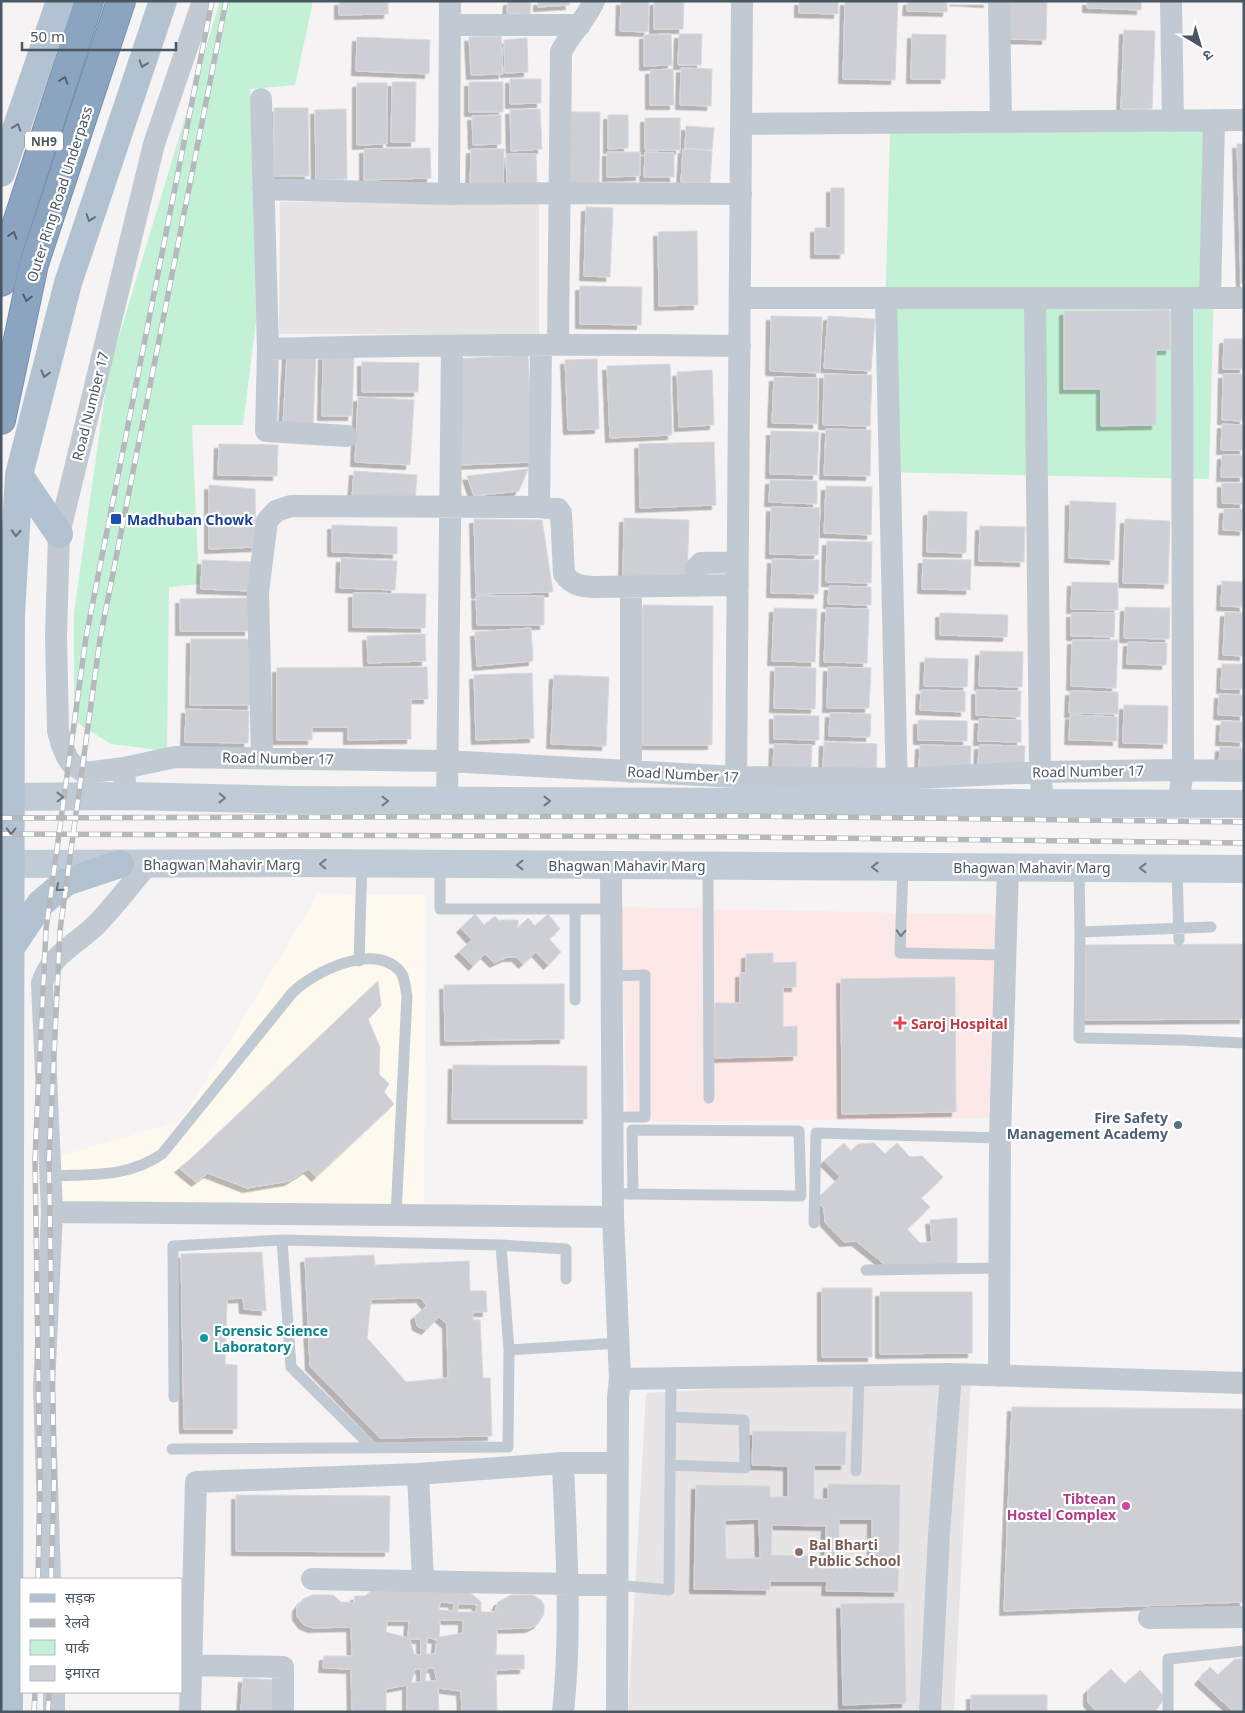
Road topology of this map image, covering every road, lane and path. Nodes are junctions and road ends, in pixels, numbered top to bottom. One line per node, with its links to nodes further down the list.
1 (60, 1): 19 (main road, one-way to 1)
2 (89, 1): 24 (highway, Outer Ring Road Underpass / NH9, one-way to 2)
3 (122, 1): 35 (highway, Outer Ring Road Underpass, one-way to 35)
4 (163, 1): 37 (main road, one-way to 37)
5 (203, 1): 40 (street, Road Number 17)
6 (450, 1): 11 (street)
7 (594, 1): 12 (street)
8 (742, 1): 18 (street)
9 (999, 1): 17 (street)
10 (1171, 1): 16 (street)
11 (450, 25): 12 (street); 22 (street)
12 (580, 25): 21 (street)
13 (261, 99): 20 (street)
14 (1214, 120): 15 (street); 16 (street); 29 (street)
15 (1244, 120)
16 (1173, 121): 17 (street)
17 (1001, 122): 18 (street)
18 (742, 124): 23 (street)
19 (1, 173)
20 (263, 189): 22 (street); 34 (street)
21 (559, 193): 22 (street); 23 (street); 31 (street)
22 (449, 194)
23 (742, 194): 25 (street)
24 (1, 282)
25 (740, 298): 26 (street); 33 (street)
26 (886, 298): 27 (street); 53 (street)
27 (1035, 298): 28 (street); 51 (street)
28 (1182, 298): 29 (street); 48 (street)
29 (1210, 298): 30 (street)
30 (1244, 298)
31 (550, 345): 32 (street); 33 (street); 39 (street)
32 (452, 346): 34 (street); 38 (street)
33 (740, 346): 41 (street)
34 (268, 349): 36 (street)
35 (1, 420)
36 (347, 436)
37 (19, 475): 40 (main road); 55 (main road, one-way to 55)
38 (450, 507): 39 (street); 45 (street); 46 (street)
39 (539, 507): 44 (street)
40 (59, 534): 47 (street, Road Number 17)
41 (738, 562): 42 (street); 43 (street)
42 (738, 585): 43 (street); 52 (street)
43 (697, 586): 44 (street)
44 (631, 587): 50 (street)
45 (262, 758): 46 (street, Road Number 17); 47 (street, Road Number 17)
46 (447, 761): 50 (street, Road Number 17); 56 (street)
47 (124, 768): 54 (street)
48 (1184, 770): 49 (street, Road Number 17); 51 (street, Road Number 17); 59 (street)
49 (1244, 771)
50 (631, 772): 52 (street, Road Number 17)
51 (1040, 772): 53 (street, Road Number 17); 57 (street)
52 (736, 790): 53 (main road); 56 (main road, one-way to 52)
53 (897, 791): 57 (main road)
54 (127, 796): 55 (main road, one-way to 54); 56 (main road, one-way to 56)
55 (6, 797): 60 (main road, one-way to 60)
56 (447, 801)
57 (1043, 803): 59 (main road)
58 (1244, 804): 59 (main road)
59 (1178, 805)
60 (6, 864): 61 (main road, Bhagwan Mahavir Marg); 78 (main road)
61 (120, 864): 62 (main road, Bhagwan Mahavir Marg); 78 (main road, one-way to 78)
62 (148, 864): 63 (main road, Bhagwan Mahavir Marg, one-way to 62); 87 (street)
63 (362, 864): 64 (main road, Bhagwan Mahavir Marg); 80 (lane)
64 (440, 864): 65 (main road, Bhagwan Mahavir Marg, one-way to 64); 72 (lane)
65 (611, 865): 66 (main road, Bhagwan Mahavir Marg); 73 (street)
66 (708, 866): 67 (main road, Bhagwan Mahavir Marg, one-way to 66); 84 (lane)
67 (903, 867): 68 (main road, Bhagwan Mahavir Marg); 79 (lane, one-way to 79)
68 (1008, 867): 69 (main road, Bhagwan Mahavir Marg); 79 (street)
69 (1079, 867): 70 (main road, Bhagwan Mahavir Marg, one-way to 69); 76 (lane)
70 (1177, 868): 71 (main road, Bhagwan Mahavir Marg); 77 (lane)
71 (1244, 868)
72 (575, 909): 73 (lane); 82 (lane)
73 (611, 909): 81 (street)
74 (1, 921): 78 (main road)
75 (1211, 927): 77 (lane)
76 (1080, 932): 77 (lane); 83 (lane)
77 (1179, 934)
78 (10, 950): 125 (main road)
79 (1005, 955): 86 (street)
80 (359, 961): 87 (lane); 90 (lane)
81 (612, 976): 85 (street); 85 (lane)
82 (575, 1000)
83 (1244, 1043)
84 (709, 1098)
85 (612, 1117): 88 (street)
86 (1000, 1138): 92 (lane); 95 (street)
87 (50, 1176): 89 (street)
88 (623, 1193): 88 (lane); 91 (street)
89 (52, 1212): 90 (street); 115 (street)
90 (396, 1215): 91 (street)
91 (613, 1217): 98 (street)
92 (814, 1223)
93 (282, 1240): 94 (lane); 106 (lane); 108 (lane)
94 (501, 1245): 97 (lane); 99 (lane)
95 (999, 1268): 96 (lane); 102 (street)
96 (866, 1270)
97 (566, 1279)
98 (618, 1344): 99 (lane); 104 (street)
99 (509, 1350): 108 (lane)
100 (951, 1374): 101 (street); 102 (street); 131 (street)
101 (859, 1376): 103 (street); 113 (lane)
102 (999, 1376): 105 (street)
103 (671, 1378): 104 (street); 107 (lane)
104 (620, 1379): 111 (street)
105 (1244, 1383)
106 (174, 1397)
107 (671, 1417): 112 (lane); 112 (lane)
108 (373, 1448): 109 (lane)
109 (172, 1449)
110 (563, 1463): 111 (street); 114 (street); 118 (street)
111 (618, 1463): 119 (street)
112 (670, 1465): 119 (lane)
113 (856, 1471)
114 (418, 1474): 117 (street); 123 (street)
115 (50, 1578)
116 (312, 1579): 117 (street)
117 (423, 1581): 118 (street)
118 (568, 1584): 119 (street); 129 (street)
119 (617, 1585): 130 (street)
120 (1244, 1616): 121 (street)
121 (1149, 1618)
122 (1244, 1651): 132 (lane)
123 (191, 1665): 127 (street); 128 (street)
124 (54, 1693): 126 (street)
125 (10, 1712)
126 (54, 1712)
127 (190, 1712)
128 (284, 1712)
129 (563, 1712)
130 (617, 1712)
131 (930, 1712)
132 (1168, 1712)

